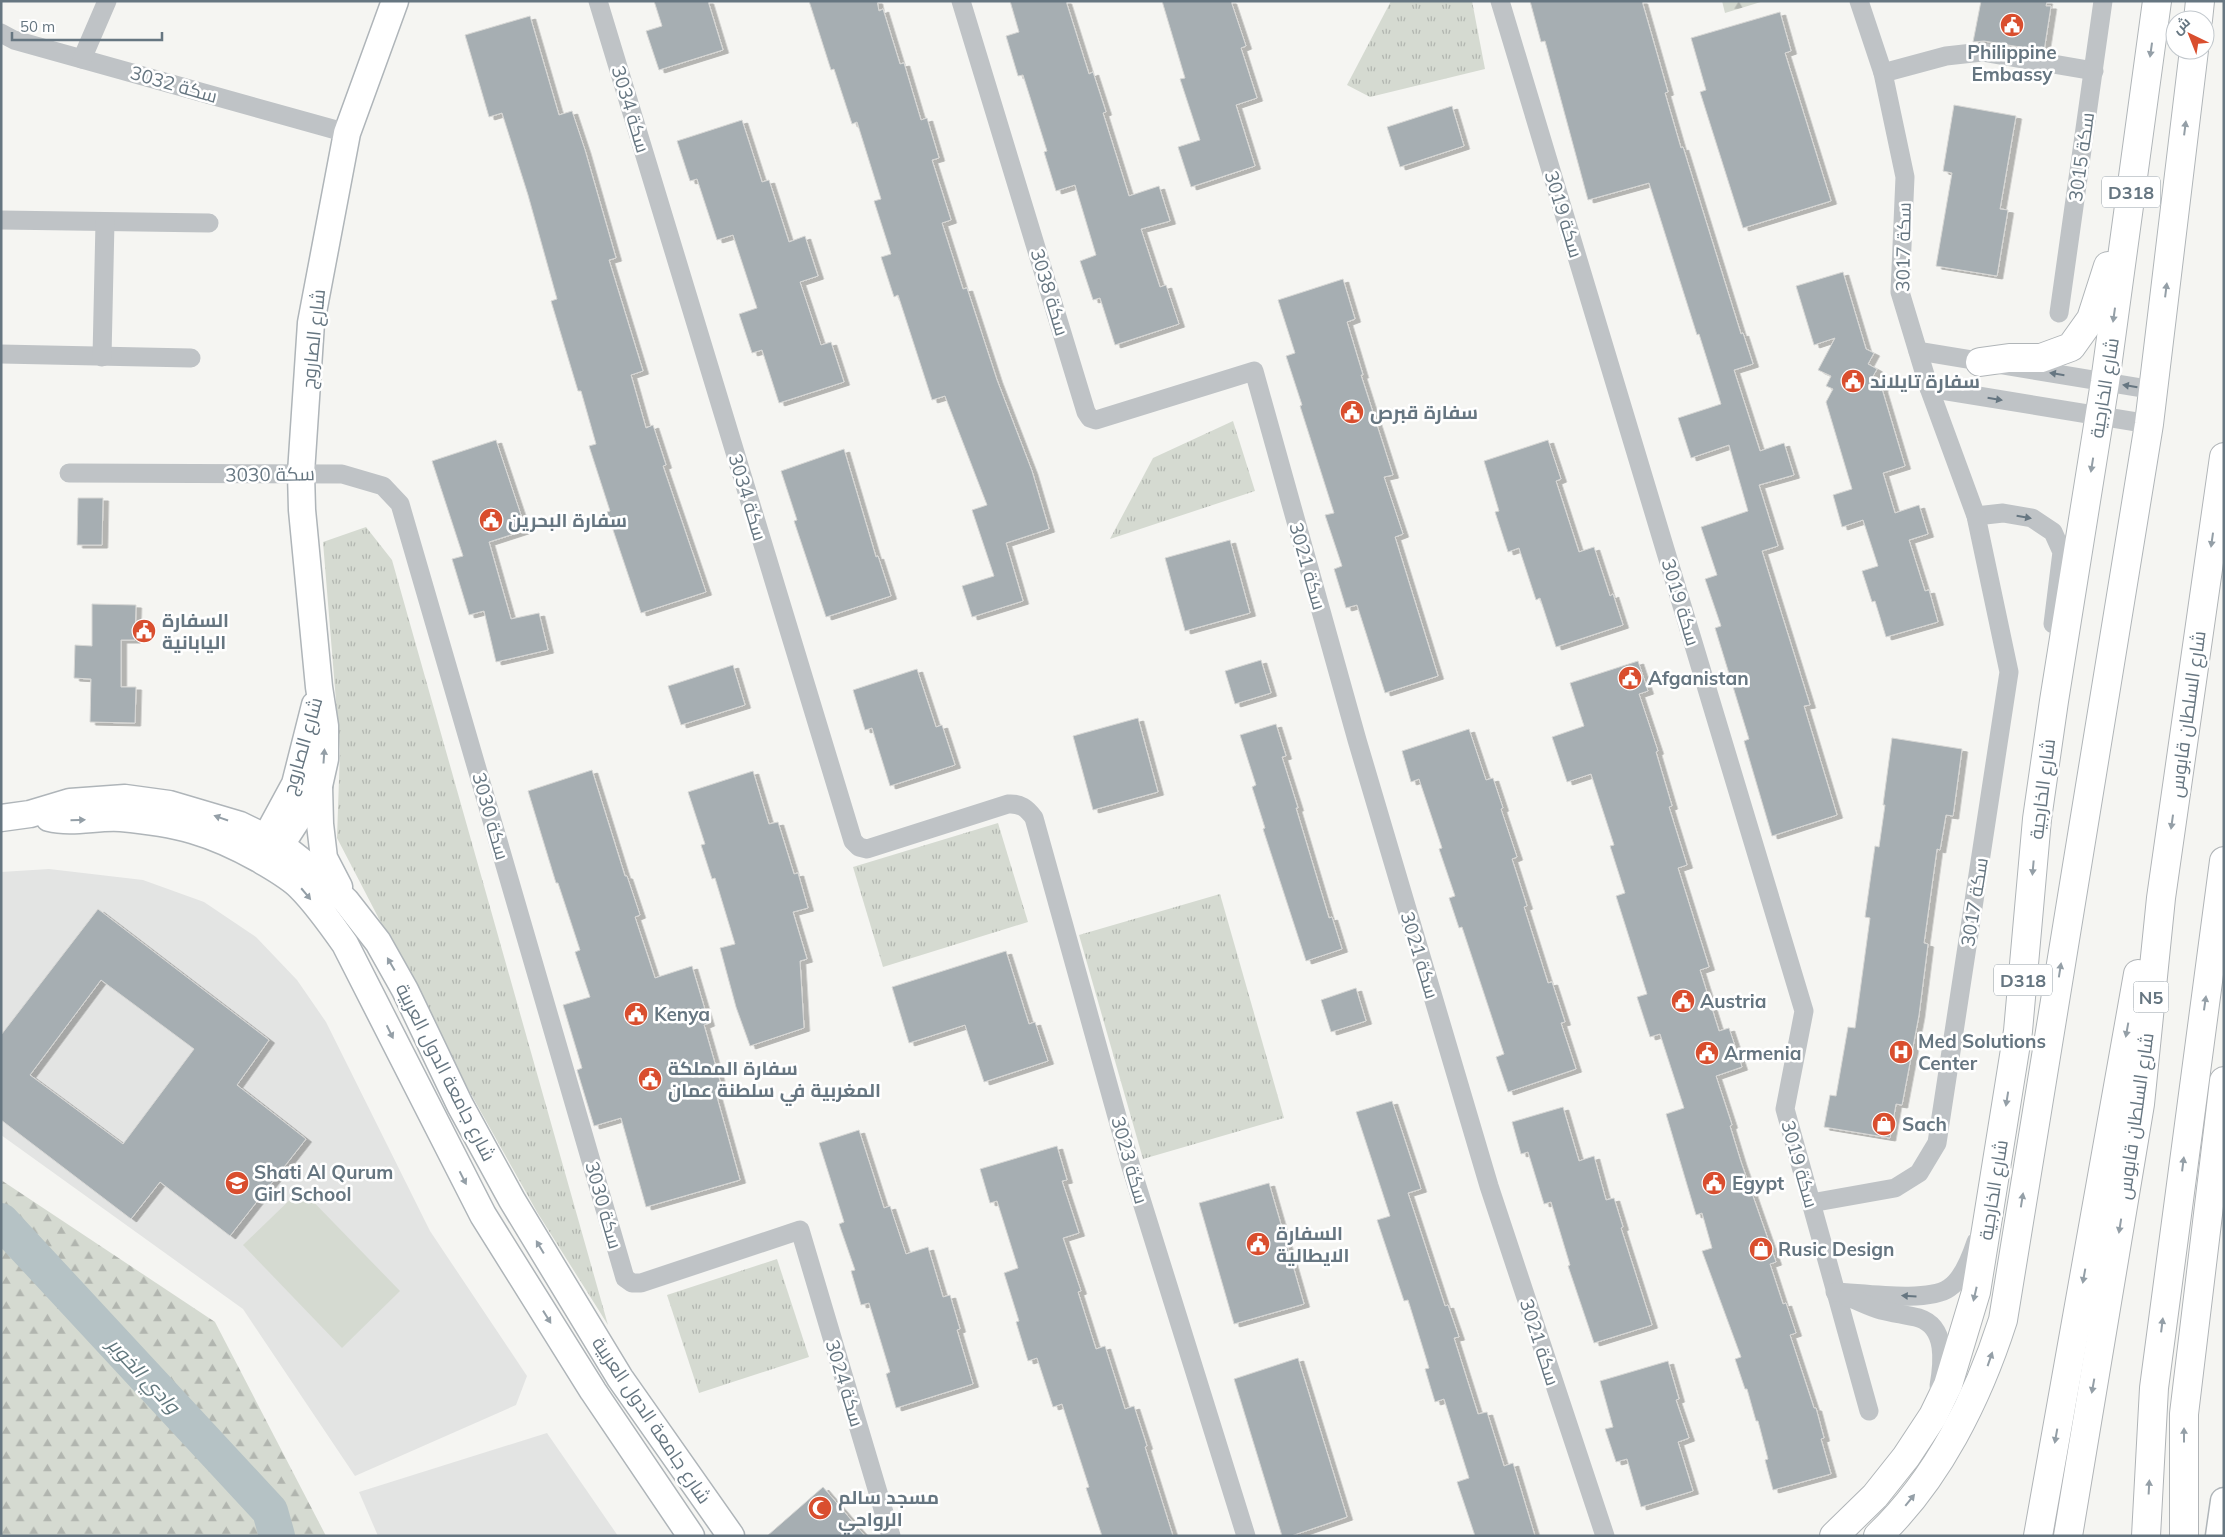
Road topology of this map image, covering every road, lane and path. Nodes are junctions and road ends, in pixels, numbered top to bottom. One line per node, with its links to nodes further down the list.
1 (108, 1): 10 (street)
2 (395, 1): 14 (main road, شارع الصاروج)
3 (598, 1): 38 (street, سكة 3034)
4 (961, 1): 25 (street, سكة 3038)
5 (1500, 1): 45 (street, سكة 3019)
6 (1859, 1): 13 (street, سكة 3017)
7 (2103, 1): 12 (street, سكة 3015)
8 (2157, 1): 15 (main road, شارع الخارجية / D318, one-way to 15)
9 (1, 33): 10 (street, سكة 3032)
10 (82, 59): 14 (street, سكة 3032)
11 (2193, 60): 28 (main road, شارع الخارجية / D318, one-way to 11)
12 (2094, 70): 13 (street); 19 (street, سكة 3015)
13 (1882, 73): 20 (street, سكة 3017)
14 (347, 133): 33 (main road, شارع الصاروج)
15 (2131, 190): 24 (main road); 26 (main road, شارع الخارجية / D318, one-way to 26)
16 (1, 220): 17 (street)
17 (105, 222): 18 (street); 22 (street)
18 (209, 223)
19 (2059, 313)
20 (1918, 351): 24 (street); 27 (street, سكة 3017)
21 (1, 354): 22 (street)
22 (102, 357): 23 (street)
23 (191, 358)
24 (1980, 362): 26 (street, one-way to 24)
25 (1254, 371): 54 (street, سكة 3021)
26 (2105, 382): 28 (street, one-way to 26); 29 (main road, شارع الخارجية / D318)
27 (1929, 388): 29 (street, one-way to 29); 34 (street, سكة 3017)
28 (2154, 390): 30 (main road, شارع الخارجية / D318)
29 (2100, 416): 30 (street); 36 (main road, شارع الخارجية / D318, one-way to 36)
30 (2149, 424): 60 (main road, شارع الخارجية / D318, one-way to 30)
31 (2224, 457): 42 (main road, شارع السلطان قابوس / N5, one-way to 42)
32 (69, 473): 33 (street, سكة 3030)
33 (301, 474): 35 (main road, شارع الصاروج); 48 (street, سكة 3030)
34 (1976, 516): 36 (street, one-way to 36); 45 (street, سكة 3017)
35 (319, 687): 37 (main road, شارع الصاروج, one-way to 35); 40 (main road, شارع الصاروج)
36 (2054, 701): 46 (main road, شارع الخارجية / D318, one-way to 46)
37 (319, 786): 40 (main road, شارع الصاروج); 43 (main road)
38 (1001, 806): 58 (street, سكة 3023)
39 (1, 818): 40 (main road, شارع جامعة الدول العربية)
40 (267, 851): 43 (main road, شارع جامعة الدول العربية); 55 (main road, شارع جامعة الدول العربية, one-way to 55)
41 (2224, 861): 63 (main road, one-way to 41)
42 (2161, 898): 61 (main road, one-way to 61); 62 (main road, شارع السلطان قابوس / N5, one-way to 62)
43 (346, 901): 56 (main road, شارع جامعة الدول العربية, one-way to 43)
44 (2224, 1081): 50 (main road)
45 (1811, 1202): 49 (street, سكة 3019)
46 (1991, 1204): 49 (street, one-way to 49); 52 (main road, شارع الخارجية / D318, one-way to 52)
47 (2224, 1226): 50 (main road)
48 (800, 1230): 57 (street, سكة 3024)
49 (1835, 1292): 51 (street, سكة 3019); 52 (street)
50 (2196, 1321): 64 (main road, one-way to 50)
51 (1869, 1411)
52 (1932, 1416): 59 (main road, شارع الخارجية / D318)
53 (2224, 1501): 65 (main road)
54 (1604, 1535)
55 (691, 1536)
56 (731, 1536)
57 (891, 1536)
58 (1246, 1536)
59 (1834, 1536)
60 (1878, 1536)
61 (2038, 1536)
62 (2068, 1536)
63 (2146, 1536)
64 (2184, 1536)
65 (2219, 1536)

